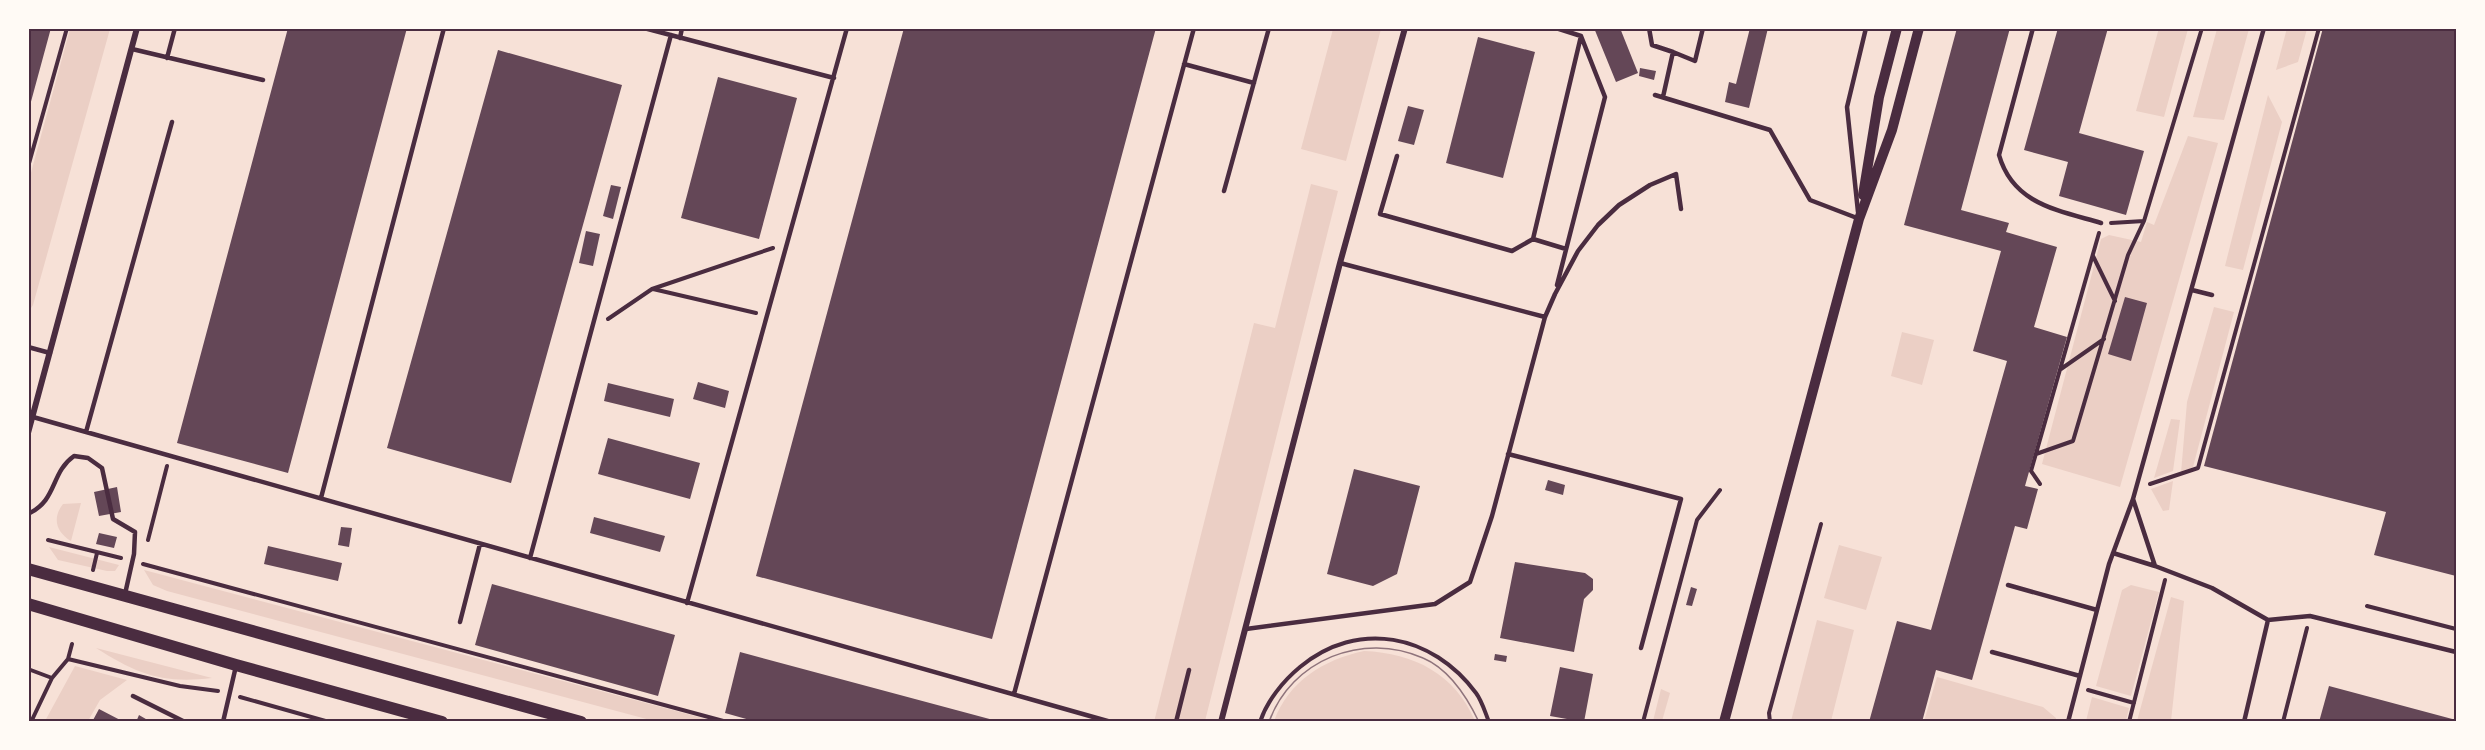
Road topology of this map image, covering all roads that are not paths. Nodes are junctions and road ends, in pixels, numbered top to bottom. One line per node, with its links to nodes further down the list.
1 (137, 28): 21 (street)
2 (175, 28): 23 (lane)
3 (444, 28): 51 (lane)
4 (644, 28): 18 (lane)
5 (682, 28): 20 (lane)
6 (847, 28): 25 (lane)
7 (1194, 28): 24 (lane)
8 (1269, 28): 27 (lane)
9 (1405, 28): 40 (street)
10 (1556, 28): 19 (lane)
11 (1649, 28): 22 (lane)
12 (1703, 28): 22 (lane)
13 (1866, 28): 36 (lane)
14 (1897, 28): 30 (street)
15 (1919, 28): 31 (street)
16 (2033, 28): 37 (lane)
17 (2264, 28): 41 (lane)
18 (671, 35): 20 (lane); 56 (lane)
19 (1581, 36): 38 (lane); 39 (lane)
20 (680, 38): 25 (lane)
21 (132, 49): 23 (lane); 46 (street)
22 (1673, 52): 29 (lane)
23 (167, 58): 26 (lane)
24 (1184, 64): 27 (lane); 73 (lane)
25 (834, 78): 62 (lane)
26 (263, 80)
27 (1254, 83): 34 (lane)
28 (1654, 95): 29 (lane)
29 (1664, 97): 36 (lane)
30 (1879, 97): 31 (street); 36 (street)
31 (1899, 106): 36 (street)
32 (172, 122): 48 (lane)
33 (1397, 156): 38 (lane)
34 (1224, 191)
35 (1681, 209): 42 (lane)
36 (1859, 219): 82 (street)
37 (2101, 223)
38 (1533, 240): 39 (lane)
39 (1566, 249): 42 (lane)
40 (1340, 263): 44 (lane); 66 (street)
41 (2192, 290): 43 (lane); 52 (lane)
42 (1555, 294): 44 (lane)
43 (2212, 295)
44 (1545, 317): 50 (lane)
45 (28, 346): 46 (lane)
46 (50, 353): 47 (street)
47 (33, 417): 48 (lane); 49 (street)
48 (86, 432): 51 (lane)
49 (28, 433)
50 (1508, 454): 66 (lane); 67 (lane)
51 (321, 498): 54 (lane)
52 (2133, 500): 55 (lane); 57 (lane)
53 (28, 514): 60 (lane)
54 (480, 544): 56 (lane); 65 (lane)
55 (2113, 554): 57 (lane); 63 (lane)
56 (530, 558): 62 (lane)
57 (2155, 566): 64 (lane)
58 (28, 569): 60 (main road)
59 (2008, 585): 63 (lane)
60 (125, 596): 78 (main road)
61 (28, 603): 70 (main road)
62 (687, 603): 73 (lane)
63 (2097, 610): 72 (lane)
64 (2268, 620): 69 (lane); 84 (lane)
65 (459, 622)
66 (1246, 629): 81 (street)
67 (1641, 648)
68 (1992, 652): 72 (lane)
69 (2457, 652)
70 (236, 665): 76 (lane); 77 (main road)
71 (1189, 670): 80 (lane)
72 (2080, 676): 83 (lane)
73 (1014, 694): 79 (lane)
74 (133, 696): 75 (lane)
75 (184, 722)
76 (223, 722)
77 (442, 722)
78 (581, 722)
79 (1111, 722)
80 (1176, 722)
81 (1221, 722)
82 (1724, 722)
83 (2068, 722)
84 (2244, 722)

